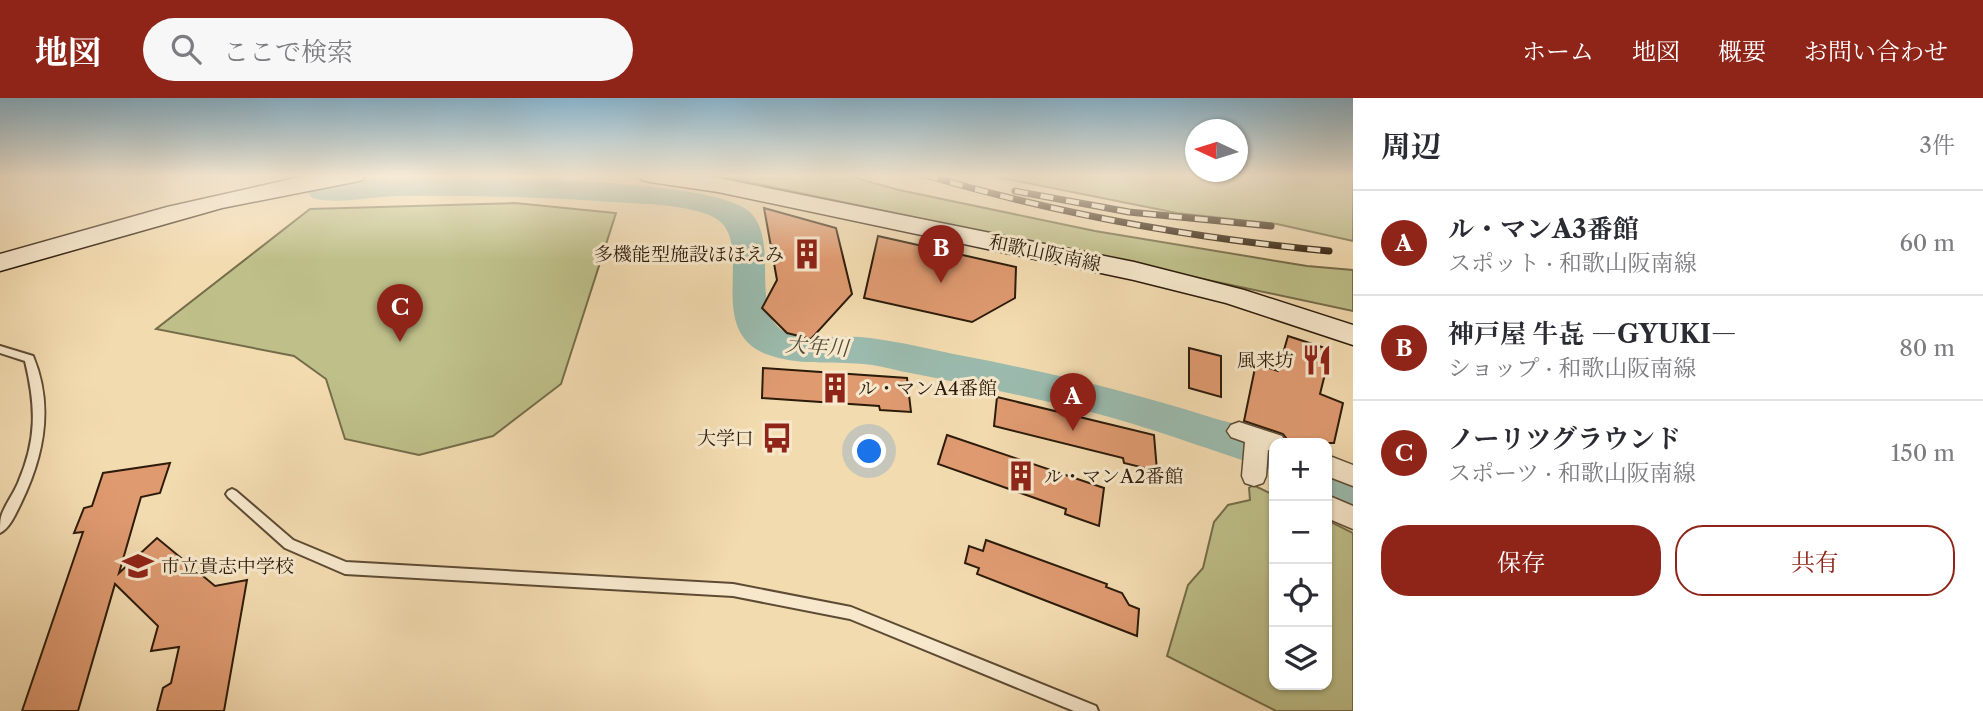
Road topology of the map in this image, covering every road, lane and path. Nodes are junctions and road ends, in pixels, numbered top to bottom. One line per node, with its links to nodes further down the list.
1 (204, 204): 3 (main road)
2 (808, 204): 4 (main road, 和歌山阪南線)
3 (0, 263)
4 (1353, 335)
5 (0, 349): 13 (lane)
6 (1257, 437): 9 (street)
7 (1332, 467): 8 (street)
8 (1353, 476)
9 (1257, 477)
10 (232, 495): 14 (lane)
11 (1332, 508): 12 (street)
12 (1353, 518)
13 (0, 528)
14 (1091, 711)

